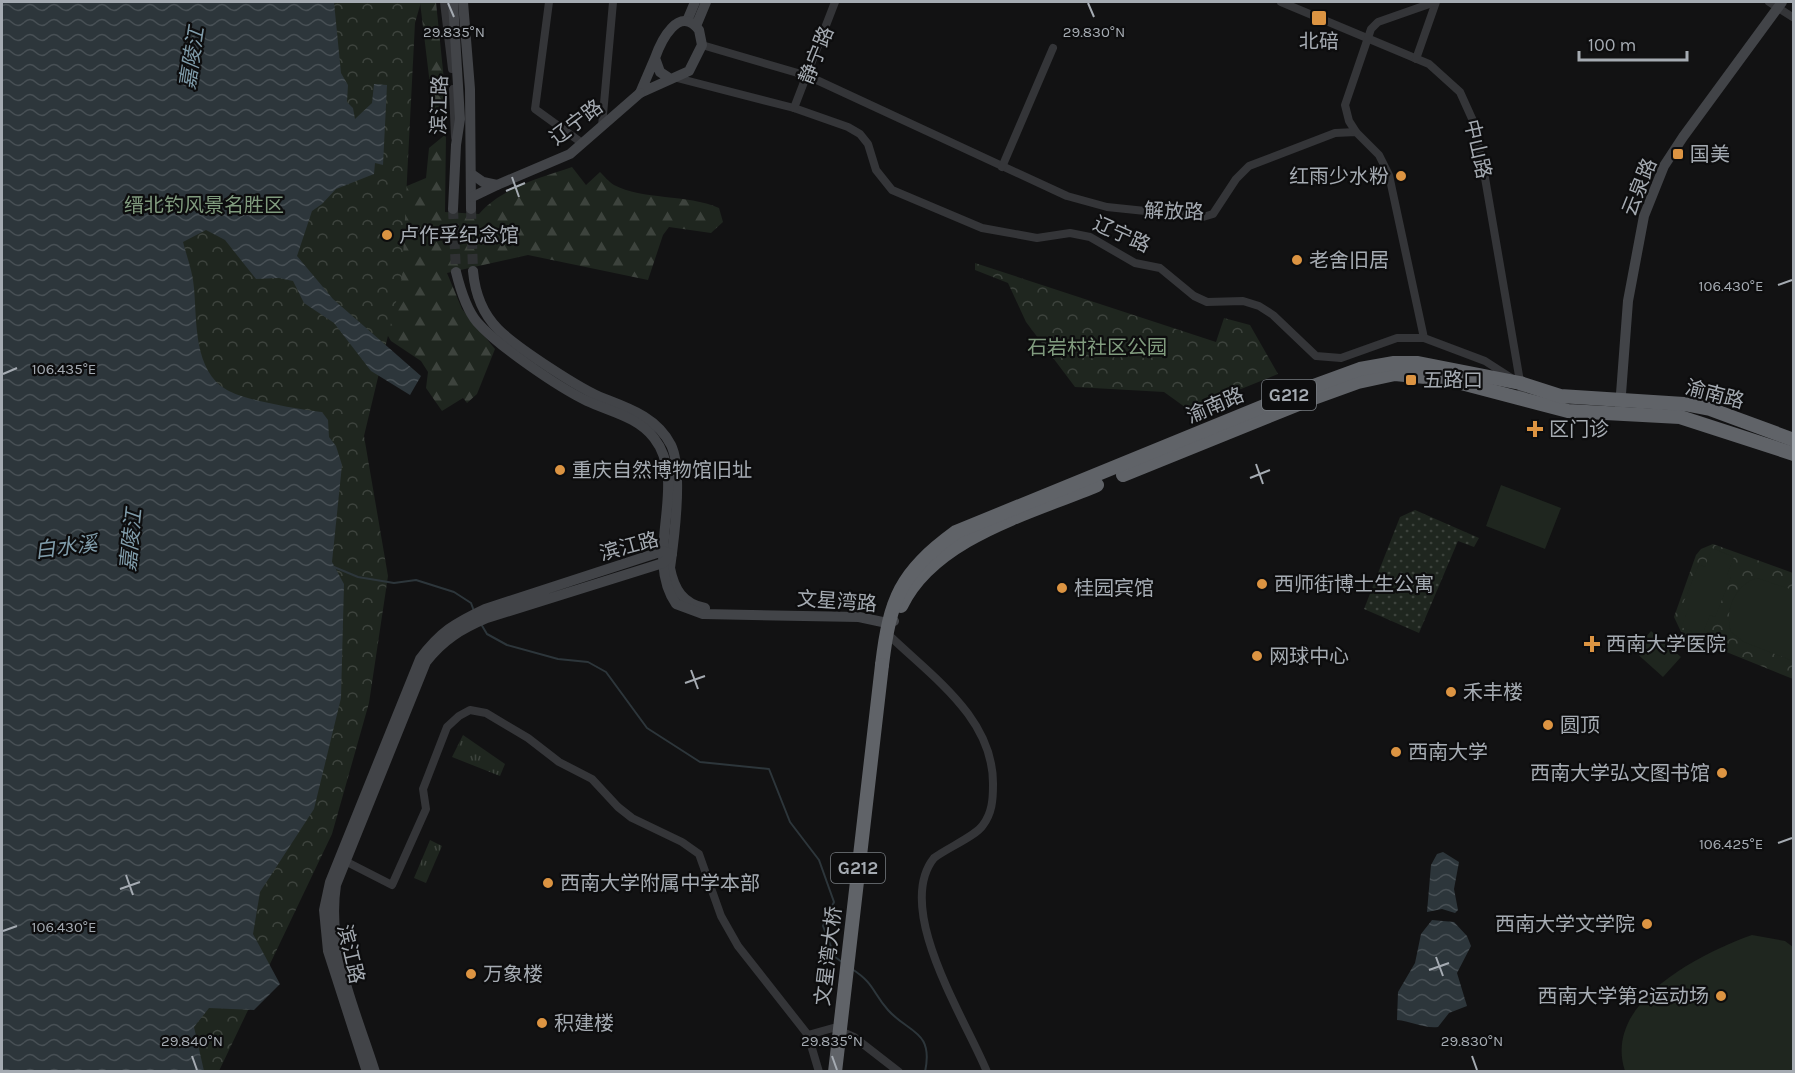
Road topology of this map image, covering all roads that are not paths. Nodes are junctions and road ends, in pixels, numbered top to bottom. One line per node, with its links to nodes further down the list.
1 (444, 2): 26 (street)
2 (453, 2): 26 (main road, 滨江路)
3 (463, 2): 28 (main road, 滨江路)
4 (549, 2): 25 (street)
5 (613, 2): 23 (street)
6 (695, 2): 13 (main road)
7 (706, 2): 13 (main road)
8 (835, 2): 19 (street, 静宁路)
9 (1435, 2): 14 (street); 18 (street)
10 (1777, 3): 12 (street); 37 (main road, 云泉路)
11 (1285, 4): 14 (street, 中山路)
12 (1794, 18)
13 (692, 24): 15 (main road); 17 (main road)
14 (1367, 40): 18 (street, 中山路); 24 (street)
15 (702, 45): 19 (street, 解放路); 20 (main road)
16 (1053, 48): 27 (street)
17 (655, 58): 20 (main road); 21 (main road, 辽宁路)
18 (1416, 59): 36 (street, 中山路)
19 (808, 76): 22 (street, 静宁路); 27 (street, 解放路)
20 (673, 78): 21 (main road, 辽宁路); 22 (street, 辽宁路)
21 (640, 93): 23 (main road, 辽宁路)
22 (794, 108): 35 (street, 辽宁路)
23 (602, 126): 25 (main road, 辽宁路)
24 (1356, 132): 27 (street, 解放路); 35 (street)
25 (582, 143): 29 (main road, 辽宁路)
26 (456, 145): 31 (main road, 滨江路)
27 (1002, 167)
28 (473, 175): 29 (main road); 30 (main road, 滨江路)
29 (497, 185): 30 (main road, 辽宁路)
30 (472, 197): 32 (main road, 滨江路)
31 (453, 209)
32 (471, 209)
33 (473, 271): 42 (main road, 文星湾路)
34 (456, 272): 42 (main road, 文星湾路)
35 (1424, 338): 36 (street, 辽宁路)
36 (1520, 383): 37 (highway, 渝南路 / G212); 38 (street, 中山路); 45 (highway, 渝南路 / G212)
37 (1622, 398): 39 (main road, 云泉路); 40 (highway, 渝南路 / G212)
38 (1523, 399): 39 (highway, 渝南路 / G212); 45 (highway, 渝南路 / G212)
39 (1619, 413): 41 (highway, 渝南路 / G212)
40 (1794, 440)
41 (1794, 454)
42 (668, 552): 43 (main road, 文星湾路); 44 (main road, 滨江路); 45 (main road, 文星湾路)
43 (663, 563): 44 (main road, 滨江路); 45 (main road, 文星湾路)
44 (548, 594): 47 (main road, 滨江路)
45 (890, 620): 46 (highway, 渝南路 / G212); 48 (highway, 渝南路 / G212)
46 (892, 638): 48 (highway, 渝南路 / G212); 57 (street)
47 (423, 660): 49 (main road, 滨江路); 51 (main road, 滨江路)
48 (885, 666): 54 (highway, 文星湾大桥 / G212, bridge); 55 (highway, 文星湾大桥 / G212)
49 (345, 861): 50 (street); 52 (main road, 滨江路)
50 (808, 1035): 53 (street); 56 (street)
51 (367, 1071)
52 (375, 1071)
53 (819, 1071)
54 (835, 1071)
55 (842, 1071)
56 (899, 1071)
57 (987, 1071)

